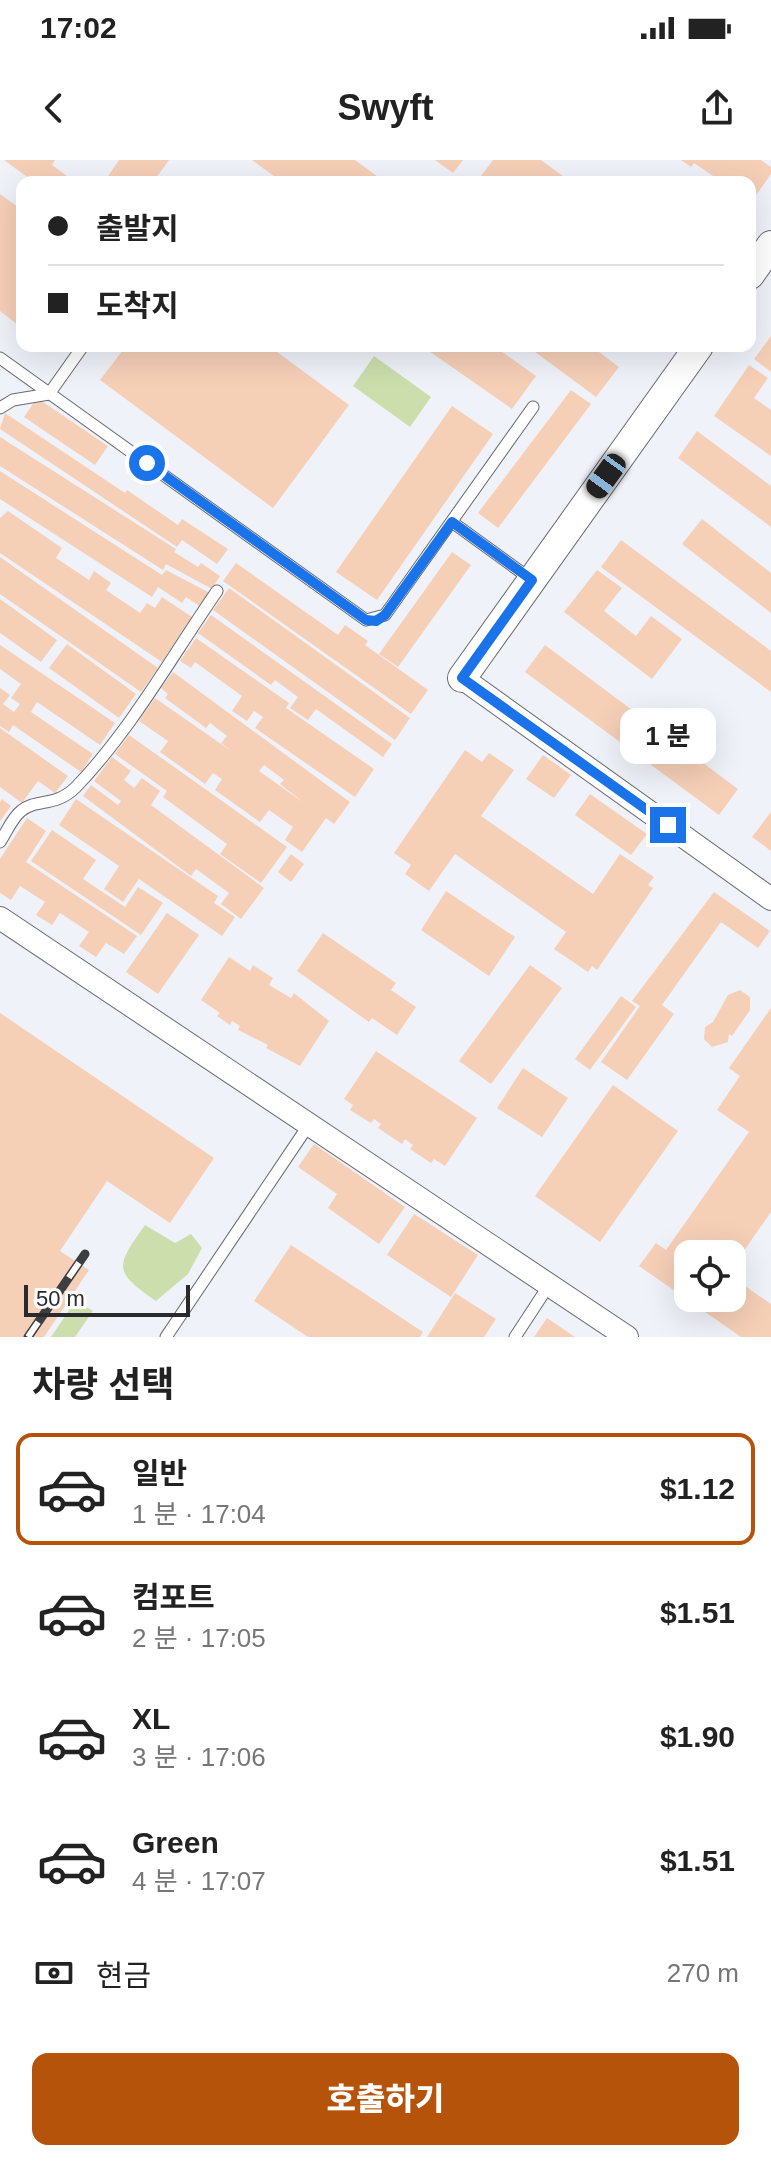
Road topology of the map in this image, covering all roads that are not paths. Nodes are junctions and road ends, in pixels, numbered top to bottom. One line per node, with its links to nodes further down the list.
1 (771, 245): 2 (street)
2 (756, 266)
3 (79, 352): 6 (lane)
4 (695, 352): 10 (street)
5 (0, 358): 6 (lane)
6 (49, 394): 8 (lane); 9 (lane)
7 (533, 407): 9 (lane)
8 (0, 408)
9 (452, 522): 10 (lane)
10 (532, 580): 12 (street)
11 (217, 591): 13 (lane)
12 (462, 678): 14 (street)
13 (0, 842)
14 (771, 899)
15 (0, 918): 16 (street)
16 (310, 1123): 17 (street); 18 (lane)
17 (549, 1285): 19 (lane); 20 (street)
18 (166, 1337)
19 (515, 1337)
20 (627, 1337)

